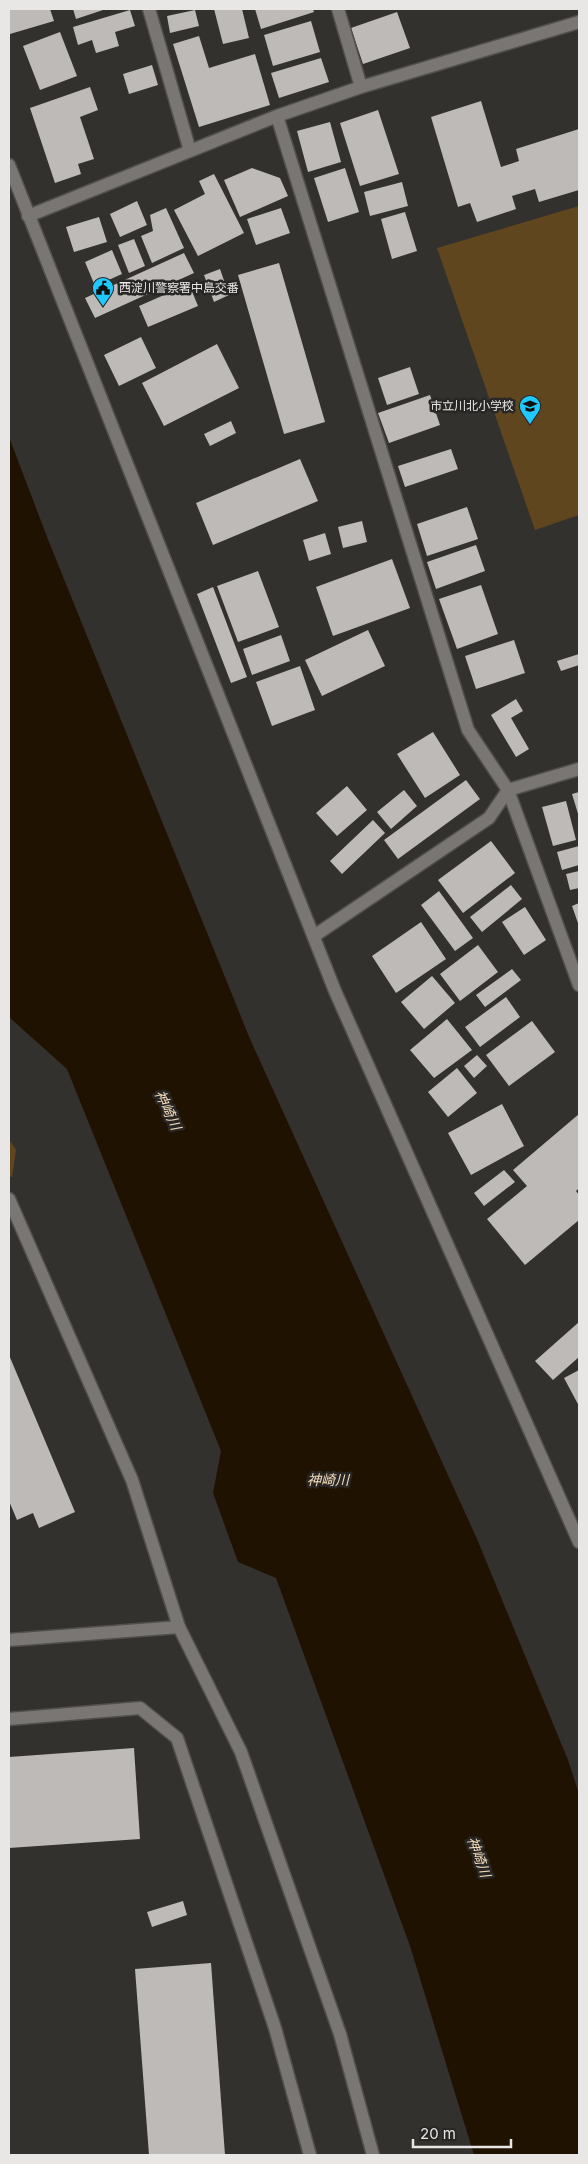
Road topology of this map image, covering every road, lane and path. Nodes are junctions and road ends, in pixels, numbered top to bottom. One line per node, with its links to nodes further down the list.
1 (149, 9): 6 (street)
2 (338, 9): 4 (street)
3 (579, 22): 4 (street)
4 (361, 87): 5 (street)
5 (277, 116): 6 (street); 10 (street)
6 (190, 151): 8 (street)
7 (9, 165): 8 (street)
8 (28, 216): 11 (street)
9 (579, 769): 10 (street)
10 (508, 790): 11 (street); 12 (street)
11 (314, 936): 14 (street)
12 (579, 985)
13 (9, 1199): 15 (street)
14 (579, 1542)
15 (179, 1627): 16 (street); 19 (street)
16 (9, 1640)
17 (9, 1719): 18 (street)
18 (310, 2155)
19 (373, 2155)

